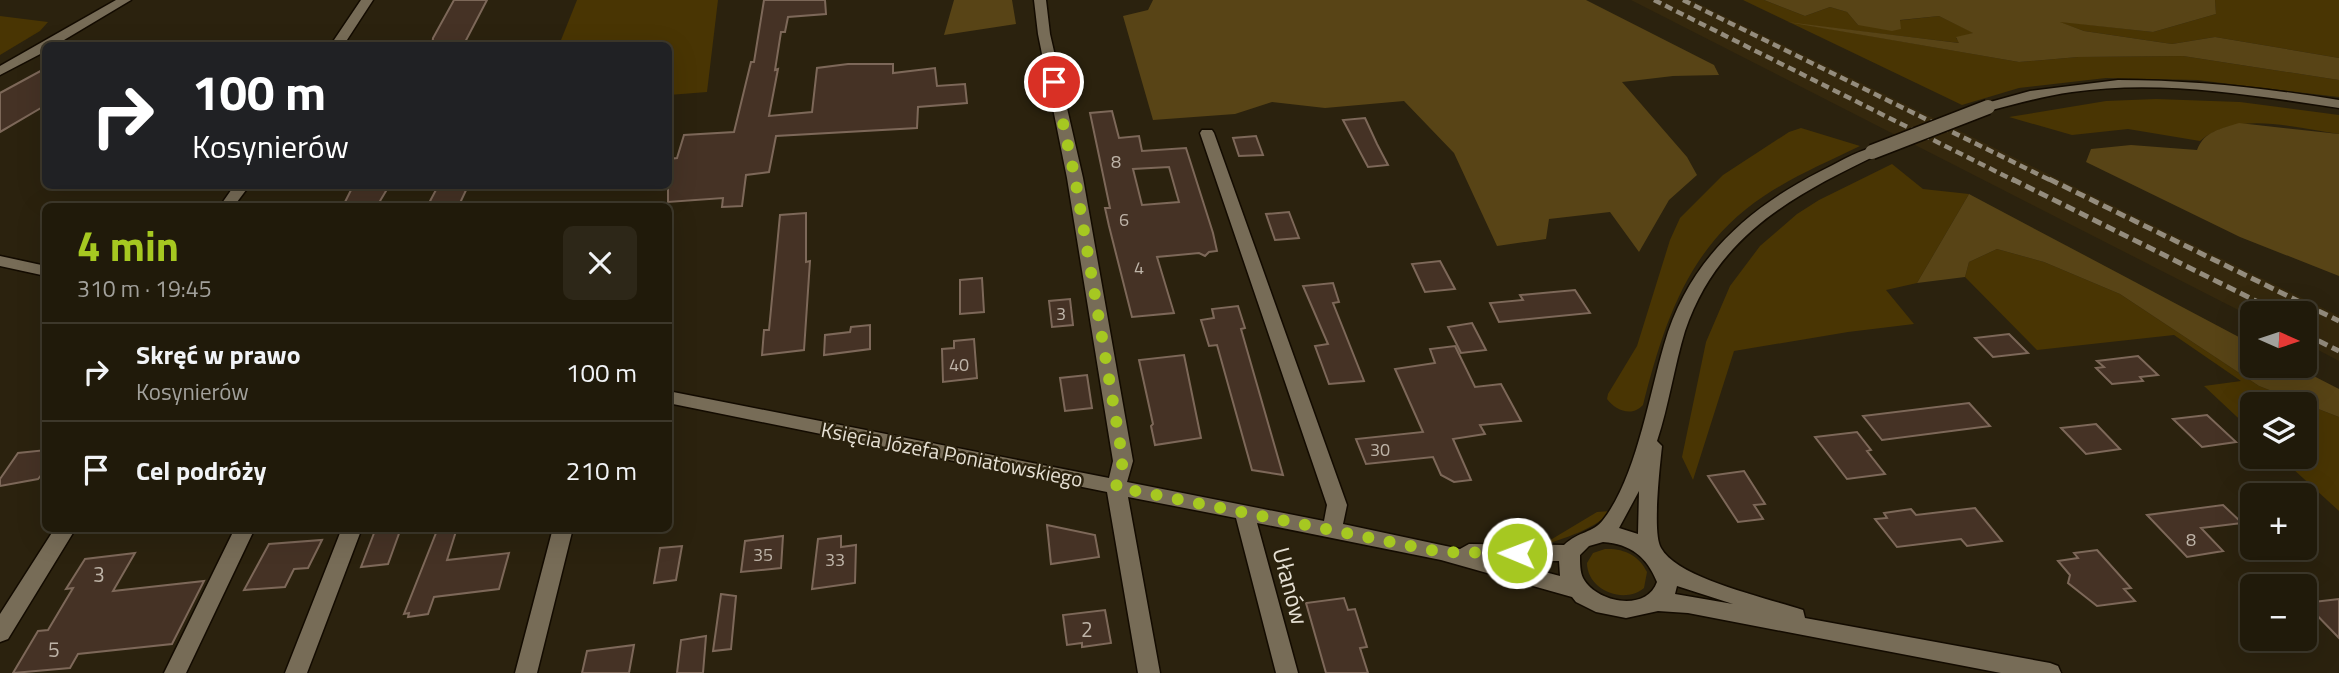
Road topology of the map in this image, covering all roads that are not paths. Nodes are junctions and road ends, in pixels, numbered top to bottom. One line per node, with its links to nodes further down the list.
1 (125, 0): 4 (street)
2 (367, 0): 5 (street)
3 (1040, 0): 14 (street)
4 (51, 42)
5 (339, 42)
6 (42, 47): 7 (street)
7 (0, 71)
8 (2339, 104): 13 (street, bridge)
9 (1207, 133): 16 (street)
10 (0, 261): 11 (street)
11 (42, 270)
12 (672, 398): 14 (street, Księcia Józefa Poniatowskiego)
13 (1653, 429): 21 (street); 22 (street)
14 (1116, 487): 15 (street, Księcia Józefa Poniatowskiego); 34 (street)
15 (1244, 512): 16 (street, Księcia Józefa Poniatowskiego); 35 (street, Ułanów)
16 (1332, 530): 23 (street, Księcia Józefa Poniatowskiego)
17 (63, 532): 29 (street)
18 (243, 532): 31 (street)
19 (350, 532): 32 (street)
20 (562, 532): 33 (street)
21 (1603, 534): 22 (street); 24 (street)
22 (1649, 550): 25 (street)
23 (1441, 552): 24 (street, Księcia Józefa Poniatowskiego); 26 (street, Księcia Józefa Poniatowskiego)
24 (1569, 553): 26 (street)
25 (1664, 567): 27 (street); 28 (street)
26 (1580, 590): 27 (street)
27 (1658, 602): 28 (street)
28 (1835, 630): 30 (street)
29 (0, 633)
30 (1994, 667): 36 (street)
31 (175, 673)
32 (296, 673)
33 (526, 673)
34 (1149, 673)
35 (1287, 673)
36 (2050, 673)

